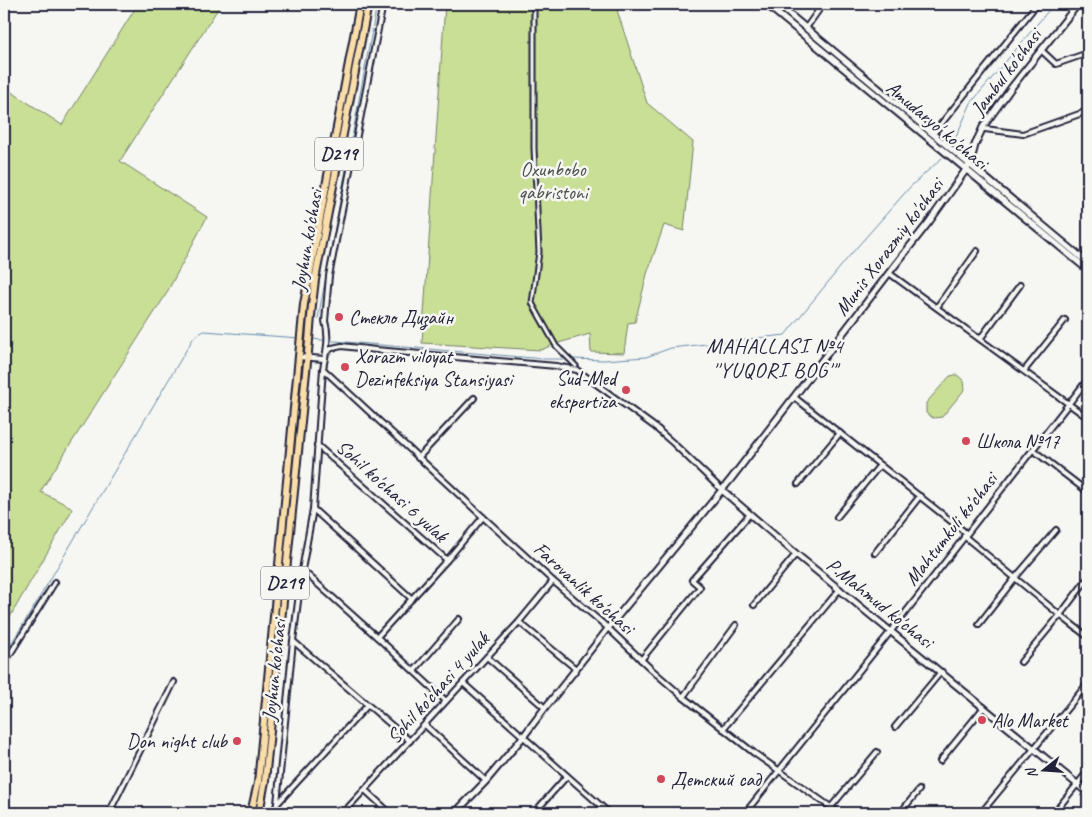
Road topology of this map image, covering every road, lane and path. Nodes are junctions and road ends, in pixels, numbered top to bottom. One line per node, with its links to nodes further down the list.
1 (360, 4): 22 (main road, Joyhun ko'chasi / D219)
2 (368, 4): 22 (main road, Joyhun ko'chasi / D219)
3 (383, 4): 26 (street)
4 (534, 4): 30 (street)
5 (766, 4): 16 (street, Amudaryo' ko'chasi)
6 (777, 4): 10 (street, Amudaryo' ko'chasi)
7 (823, 4): 10 (street)
8 (1037, 4): 15 (street, Jambul ko'chasi)
9 (1078, 4): 11 (street, Jambul ko'chasi)
10 (806, 28): 15 (street, Amudaryo' ko'chasi)
11 (1041, 50): 12 (street); 16 (street, Jambul ko'chasi)
12 (1088, 53)
13 (1088, 111): 14 (street)
14 (985, 129)
15 (933, 134): 16 (street, Amudaryo' ko'chasi)
16 (968, 166): 18 (street, Amudaryo' ko'chasi); 19 (street, Amudaryo' ko'chasi); 20 (street, Munis Xorazmiy ko'chasi)
17 (977, 251): 23 (street)
18 (1088, 263)
19 (1088, 270)
20 (889, 273): 23 (street); 34 (street, Munis Xorazmiy ko'chasi)
21 (1020, 286): 25 (street)
22 (308, 305): 27 (main road, D219); 28 (main road, D219)
23 (936, 307): 25 (street)
24 (1065, 320): 32 (street)
25 (980, 339): 32 (street)
26 (327, 352): 29 (street, Joyhun ko'chasi); 38 (street, P.Mahmud ko'chasi)
27 (299, 355): 28 (street); 110 (main road, Joyhun ko'chasi / D219)
28 (308, 355): 29 (street); 111 (main road, Joyhun ko'chasi / D219)
29 (324, 359): 31 (street, Joyhun ko'chasi)
30 (576, 366): 38 (street, P.Mahmud ko'chasi)
31 (322, 368): 40 (street, Joyhun ko'chasi); 42 (street, Farovanlik ko'chasi)
32 (1024, 371): 36 (street)
33 (1088, 379): 36 (street, Mahtumkuli ko'chasi)
34 (794, 397): 39 (street); 45 (street, Munis Xorazmiy ko'chasi)
35 (474, 398): 42 (street)
36 (1069, 405): 37 (street); 41 (street, Mahtumkuli ko'chasi)
37 (1088, 418)
38 (659, 430): 45 (street, P.Mahmud ko'chasi)
39 (840, 433): 43 (street); 44 (street)
40 (317, 445): 48 (street, Joyhun ko'chasi); 56 (street, Sohil ko'chasi 6 yulak)
41 (1033, 450): 46 (street); 53 (street, Mahtumkuli ko'chasi)
42 (418, 458): 50 (street, Farovanlik ko'chasi)
43 (880, 466): 47 (street); 51 (street)
44 (798, 484)
45 (722, 490): 49 (street, P.Mahmud ko'chasi); 70 (street, Munis Xorazmiy ko'chasi)
46 (1088, 492)
47 (920, 496): 53 (street); 54 (street)
48 (313, 509): 57 (street, Joyhun ko'chasi); 63 (street)
49 (750, 514): 55 (street, P.Mahmud ko'chasi); 76 (street)
50 (483, 517): 56 (street); 60 (street, Farovanlik ko'chasi)
51 (836, 517)
52 (1056, 530): 58 (street)
53 (965, 535): 58 (street); 71 (street, Mahtumkuli ko'chasi)
54 (875, 553)
55 (796, 554): 62 (street, P.Mahmud ko'chasi); 64 (street)
56 (447, 560): 63 (street)
57 (302, 570): 72 (street); 74 (street, Joyhun ko'chasi)
58 (1015, 578): 65 (street); 68 (street)
59 (1088, 578): 65 (street)
60 (554, 581): 67 (street, Sohil ko'chasi 4 yulak); 70 (street, Farovanlik ko'chasi)
61 (55, 582): 78 (street)
62 (840, 589): 71 (street, P.Mahmud ko'chasi); 92 (street)
63 (412, 599): 72 (street)
64 (754, 605)
65 (1060, 615): 73 (street); 77 (street)
66 (459, 619): 80 (street)
67 (519, 622): 75 (street, Sohil ko'chasi 4 yulak); 79 (street)
68 (979, 624)
69 (736, 625): 85 (street)
70 (608, 628): 76 (street, Farovanlik ko'chasi); 79 (street)
71 (891, 631): 81 (street, P.Mahmud ko'chasi); 98 (street, Mahtumkuli ko'chasi)
72 (377, 637): 80 (street)
73 (1088, 637)
74 (293, 641): 87 (street); 106 (street, Joyhun ko'chasi)
75 (487, 657): 83 (street, Sohil ko'chasi 4 yulak); 89 (street)
76 (641, 660): 85 (street, Farovanlik ko'chasi)
77 (1021, 662)
78 (4, 664)
79 (576, 669): 89 (street)
80 (414, 671): 86 (street)
81 (942, 672): 88 (street, P.Mahmud ko'chasi); 91 (street)
82 (174, 682): 109 (street)
83 (463, 683): 86 (street, Sohil ko'chasi 4 yulak); 93 (street)
84 (1088, 683): 95 (street)
85 (683, 697): 92 (street, Farovanlik ko'chasi)
86 (446, 701): 90 (street, Sohil ko'chasi 4 yulak)
87 (367, 706): 94 (street); 106 (street)
88 (984, 706): 95 (street, P.Mahmud ko'chasi); 97 (street)
89 (545, 708): 93 (street)
90 (425, 725): 94 (street, Sohil ko'chasi 4 yulak); 101 (street)
91 (895, 727)
92 (723, 729): 98 (street, Farovanlik ko'chasi)
93 (523, 737): 100 (street); 101 (street)
94 (410, 741): 103 (street, Sohil ko'chasi 4 yulak)
95 (1034, 748): 102 (street, P.Mahmud ko'chasi); 120 (street)
96 (877, 752): 107 (street)
97 (940, 761)
98 (780, 769): 107 (street, Farovanlik ko'chasi); 117 (street, Mahtumkuli ko'chasi)
99 (1088, 771): 102 (street)
100 (567, 776): 108 (street); 116 (street)
101 (486, 781): 115 (street)
102 (1078, 784): 105 (street, P.Mahmud ko'chasi); 121 (street)
103 (365, 790): 113 (street, Sohil ko'chasi 4 yulak); 114 (street)
104 (919, 790): 119 (street)
105 (1088, 793)
106 (277, 804): 112 (street, Joyhun ko'chasi)
107 (831, 807): 118 (street, Farovanlik ko'chasi)
108 (607, 812)
109 (109, 813)
110 (252, 813)
111 (259, 813)
112 (273, 813)
113 (343, 813)
114 (390, 813)
115 (455, 813)
116 (534, 813)
117 (745, 813)
118 (839, 813)
119 (900, 813)
120 (981, 813)
121 (1054, 813)

